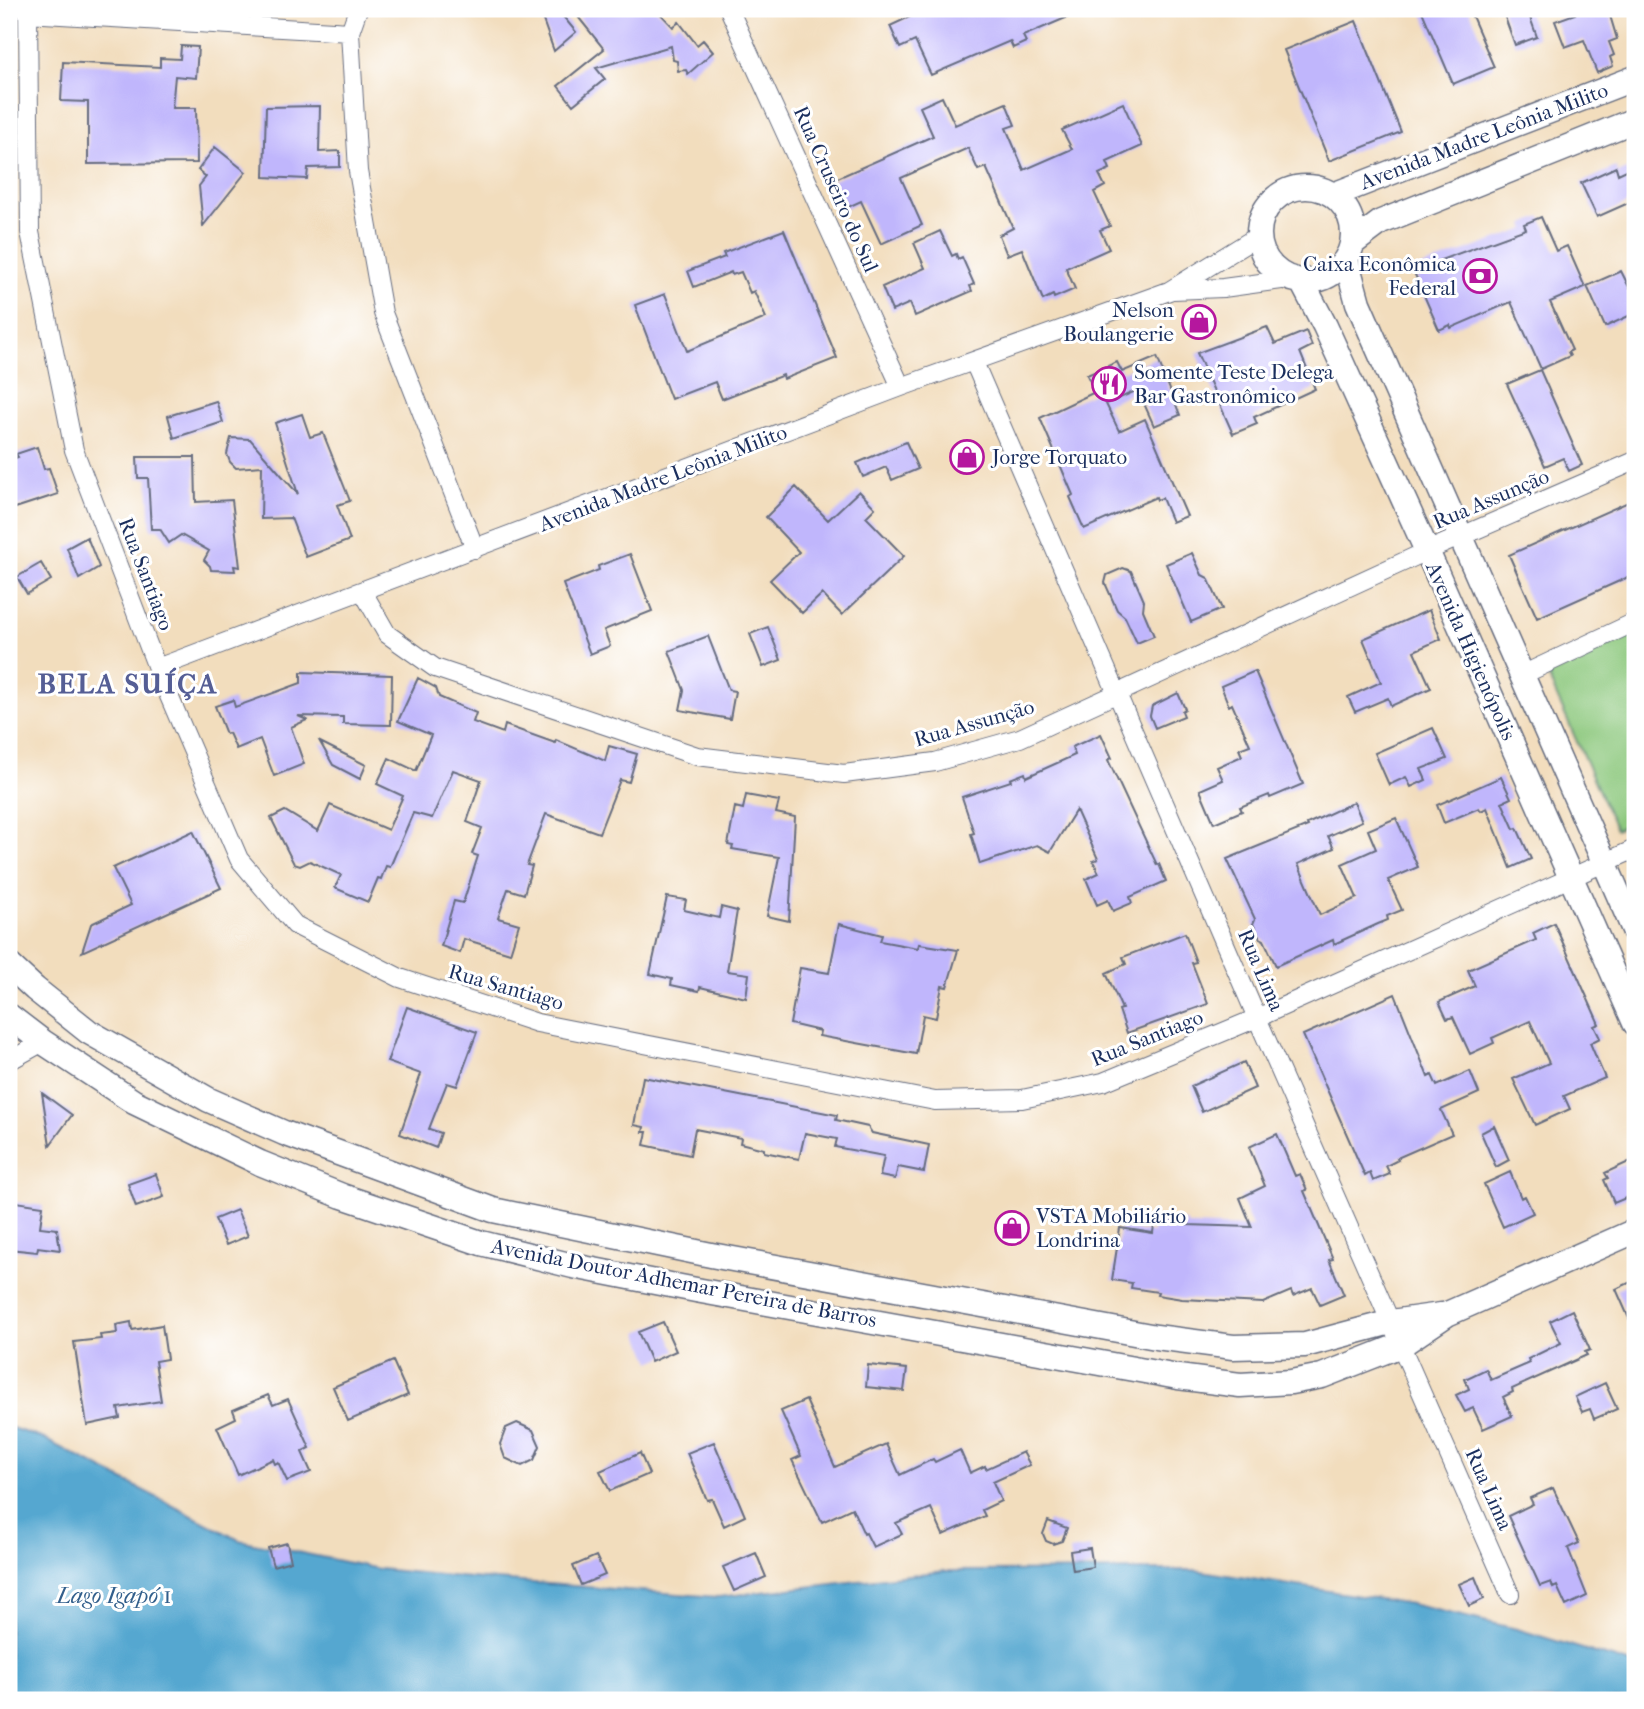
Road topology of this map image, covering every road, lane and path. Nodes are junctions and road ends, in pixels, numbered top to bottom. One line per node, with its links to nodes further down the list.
1 (358, 9): 4 (street)
2 (729, 9): 13 (street, Rua Cruseiro do Sul)
3 (27, 11): 4 (street); 20 (street, Rua Santiago)
4 (350, 32): 16 (street)
5 (1635, 78): 7 (street, Avenida Madre Leônia Milito)
6 (1635, 120): 9 (street, Avenida Madre Leônia Milito)
7 (1333, 195): 8 (street); 9 (street)
8 (1258, 236): 10 (street); 11 (street, Avenida Madre Leônia Milito)
9 (1350, 251): 10 (street); 15 (street, Avenida Higienópolis)
10 (1295, 280): 11 (street, Avenida Madre Leônia Milito); 17 (street, Avenida Higienópolis)
11 (1169, 291): 12 (street, Avenida Madre Leônia Milito)
12 (974, 362): 13 (street, Avenida Madre Leônia Milito); 22 (street, Rua Lima)
13 (901, 387): 16 (street, Avenida Madre Leônia Milito)
14 (1635, 461): 15 (street, Rua Assunção)
15 (1461, 537): 17 (street, Rua Assunção); 21 (street, Avenida Higienópolis)
16 (475, 549): 18 (street, Avenida Madre Leônia Milito)
17 (1427, 551): 22 (street, Rua Assunção); 25 (street, Avenida Higienópolis)
18 (363, 592): 20 (street, Avenida Madre Leônia Milito); 22 (street, Rua Assunção)
19 (1635, 622): 21 (street)
20 (157, 668): 29 (street, Rua Santiago)
21 (1522, 675): 24 (street, Avenida Higienópolis)
22 (1118, 695): 29 (street, Rua Lima)
23 (1635, 849): 24 (street, Rua Santiago)
24 (1604, 863): 25 (street, Rua Santiago); 26 (street, Avenida Higienópolis)
25 (1571, 878): 29 (street, Rua Santiago); 30 (street, Avenida Higienópolis)
26 (1635, 932)
27 (9, 965): 33 (street, Avenida Doutor Adhemar Pereira de Barros)
28 (9, 1016): 31 (street, Avenida Doutor Adhemar Pereira de Barros)
29 (1257, 1018): 38 (street, Rua Lima)
30 (1635, 1023)
31 (43, 1042): 32 (street); 34 (street, Avenida Doutor Adhemar Pereira de Barros)
32 (9, 1061)
33 (358, 1160): 34 (street); 36 (street, Avenida Doutor Adhemar Pereira de Barros)
34 (342, 1196): 37 (street, Avenida Doutor Adhemar Pereira de Barros)
35 (1635, 1231): 38 (street)
36 (847, 1280): 37 (street); 39 (street, Avenida Doutor Adhemar Pereira de Barros)
37 (840, 1314): 40 (street, Avenida Doutor Adhemar Pereira de Barros)
38 (1396, 1333): 39 (street, Avenida Doutor Adhemar Pereira de Barros); 40 (street, Avenida Doutor Adhemar Pereira de Barros); 41 (street, Rua Lima)
39 (1305, 1345): 40 (street)
40 (1313, 1378)
41 (1510, 1594)

